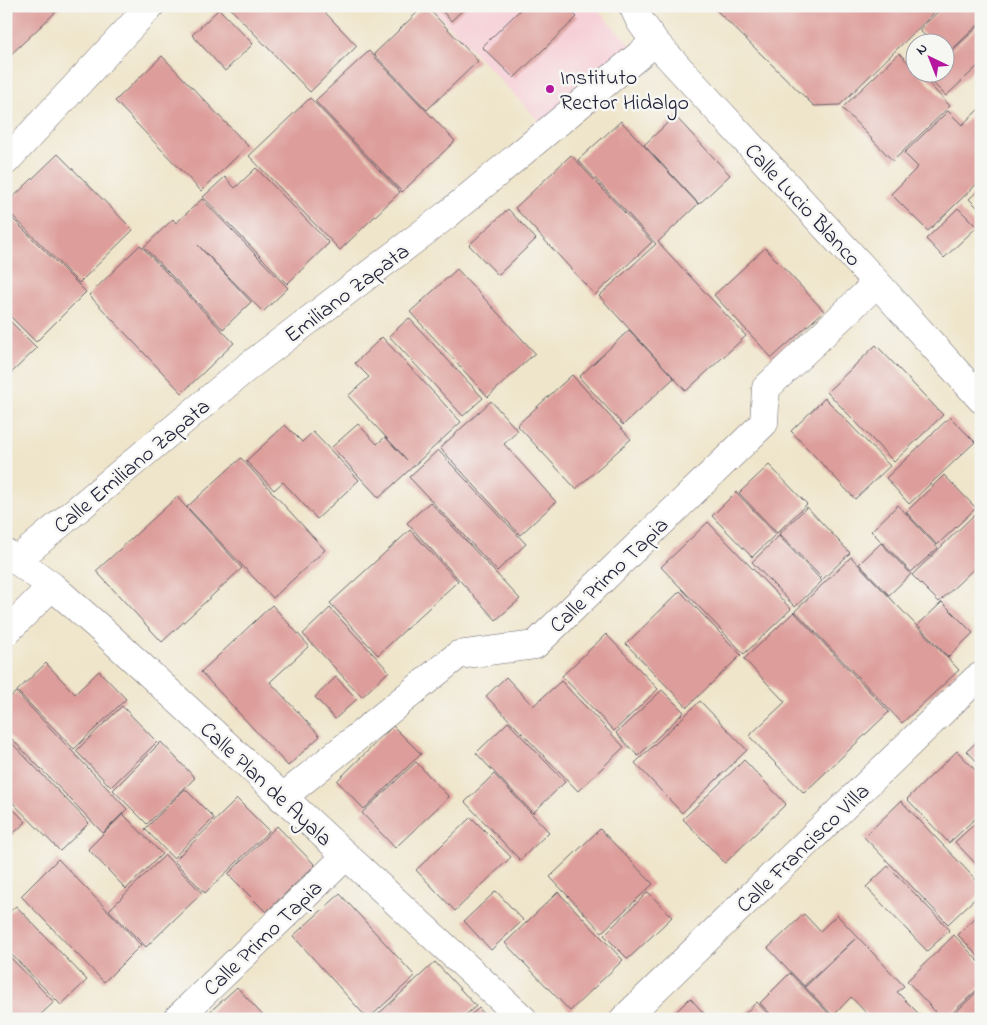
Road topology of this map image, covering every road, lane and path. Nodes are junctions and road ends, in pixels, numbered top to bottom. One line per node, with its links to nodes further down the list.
1 (150, 6): 4 (street)
2 (633, 6): 3 (street, Calle Lucio Blanco)
3 (655, 42): 5 (street, Calle Lucio Blanco); 6 (street, Emiliano Zapata)
4 (6, 161)
5 (877, 283): 7 (street, Calle Lucio Blanco); 12 (street, Calle Primo Tapia)
6 (245, 369): 8 (street, Calle Emiliano Zapata)
7 (981, 399)
8 (12, 556): 9 (street, Calle Plan de Ayala)
9 (52, 586): 10 (street); 12 (street, Calle Plan de Ayala)
10 (6, 632)
11 (981, 676): 16 (street, Calle Francisco Villa)
12 (282, 798): 13 (street, Calle Plan de Ayala)
13 (346, 856): 14 (street, Calle Primo Tapia); 15 (street, Calle Plan de Ayala)
14 (177, 1019)
15 (523, 1019)
16 (624, 1019)

